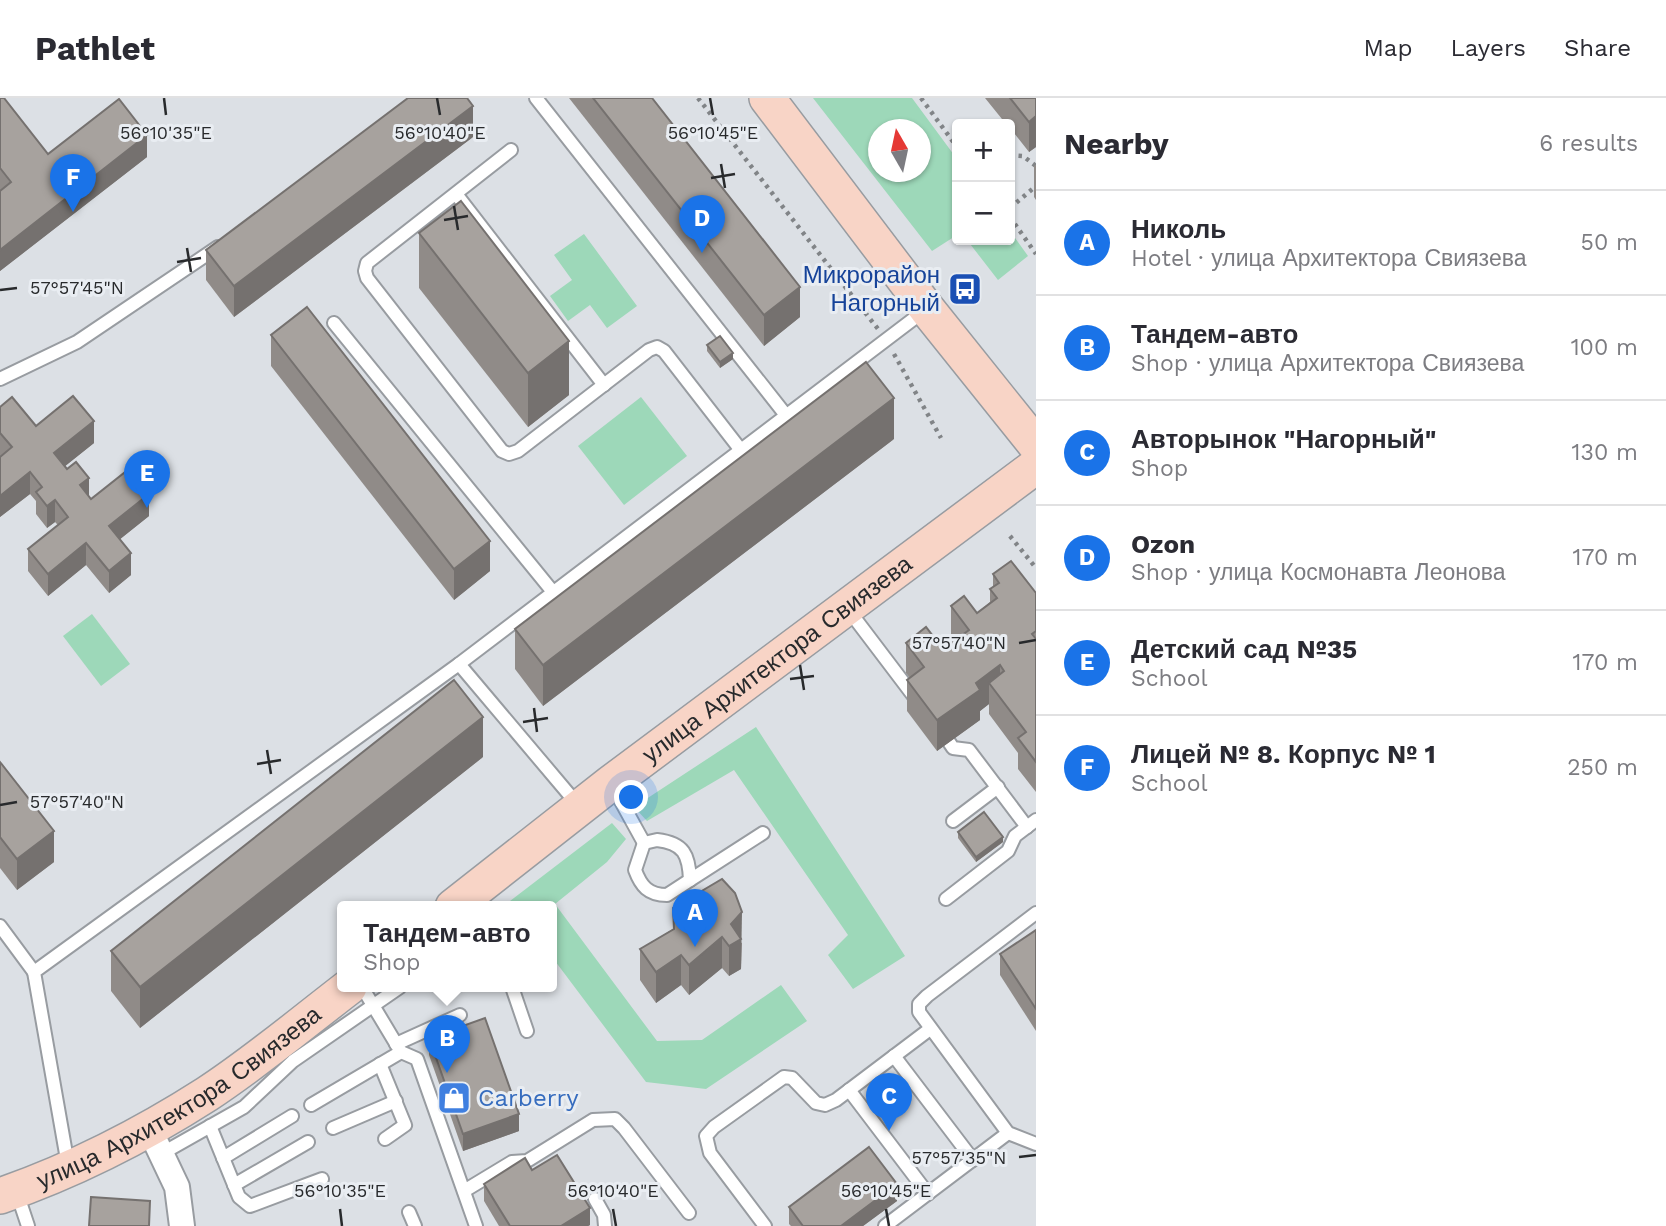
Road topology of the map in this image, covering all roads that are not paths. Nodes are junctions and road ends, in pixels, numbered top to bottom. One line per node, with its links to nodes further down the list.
1 (536, 98): 10 (lane)
2 (767, 98): 6 (main road)
3 (511, 150): 4 (lane)
4 (456, 194): 9 (lane); 9 (lane)
5 (225, 242): 8 (lane)
6 (927, 309): 10 (lane); 11 (main road)
7 (334, 323): 14 (lane)
8 (0, 379)
9 (604, 384): 12 (lane)
10 (785, 414): 12 (lane)
11 (1036, 445)
12 (740, 449): 14 (lane)
13 (1036, 466): 15 (main road, улица Архитектора Свиязева)
14 (553, 592): 16 (lane)
15 (847, 608): 17 (lane); 19 (main road, улица Архитектора Свиязева)
16 (459, 664): 21 (lane); 31 (lane)
17 (919, 702)
18 (949, 742): 20 (lane)
19 (611, 783): 21 (main road, улица Архитектора Свиязева); 25 (lane)
20 (998, 787): 22 (lane); 23 (lane)
21 (580, 807): 28 (main road, улица Архитектора Свиязева)
22 (953, 821)
23 (1032, 823): 27 (lane)
24 (763, 833): 26 (lane)
25 (644, 842): 26 (lane); 26 (lane)
26 (690, 880)
27 (946, 899)
28 (471, 901)
29 (1036, 913): 36 (lane)
30 (0, 926): 31 (lane)
31 (34, 972): 54 (lane)
32 (378, 992): 34 (lane)
33 (514, 992): 37 (lane)
34 (361, 996): 38 (lane); 45 (lane); 49 (main road, улица Архитектора Свиязева)
35 (460, 1015): 38 (lane)
36 (930, 1029): 39 (lane); 47 (lane)
37 (527, 1031)
38 (398, 1048): 40 (lane); 57 (lane)
39 (894, 1056): 41 (lane); 53 (lane)
40 (380, 1064): 42 (lane); 43 (lane)
41 (849, 1090): 59 (lane); 68 (lane)
42 (396, 1101): 46 (lane); 48 (lane)
43 (311, 1105)
44 (292, 1116): 52 (lane)
45 (210, 1126): 49 (lane); 52 (lane)
46 (334, 1128)
47 (1008, 1133): 51 (lane); 53 (lane)
48 (385, 1139)
49 (155, 1141): 54 (main road, улица Архитектора Свиязева); 64 (street)
50 (308, 1142): 56 (lane)
51 (1036, 1144)
52 (223, 1158): 56 (lane)
53 (973, 1160): 59 (lane)
54 (69, 1168): 58 (main road, улица Архитектора Свиязева)
55 (323, 1179): 56 (lane)
56 (234, 1185)
57 (464, 1191): 62 (lane); 66 (lane)
58 (8, 1193): 63 (lane)
59 (928, 1194): 69 (lane)
60 (595, 1199): 67 (lane)
61 (409, 1212): 65 (lane)
62 (689, 1213)
63 (28, 1226)
64 (182, 1226)
65 (415, 1226)
66 (476, 1226)
67 (605, 1226)
68 (765, 1226)
69 (886, 1226)

